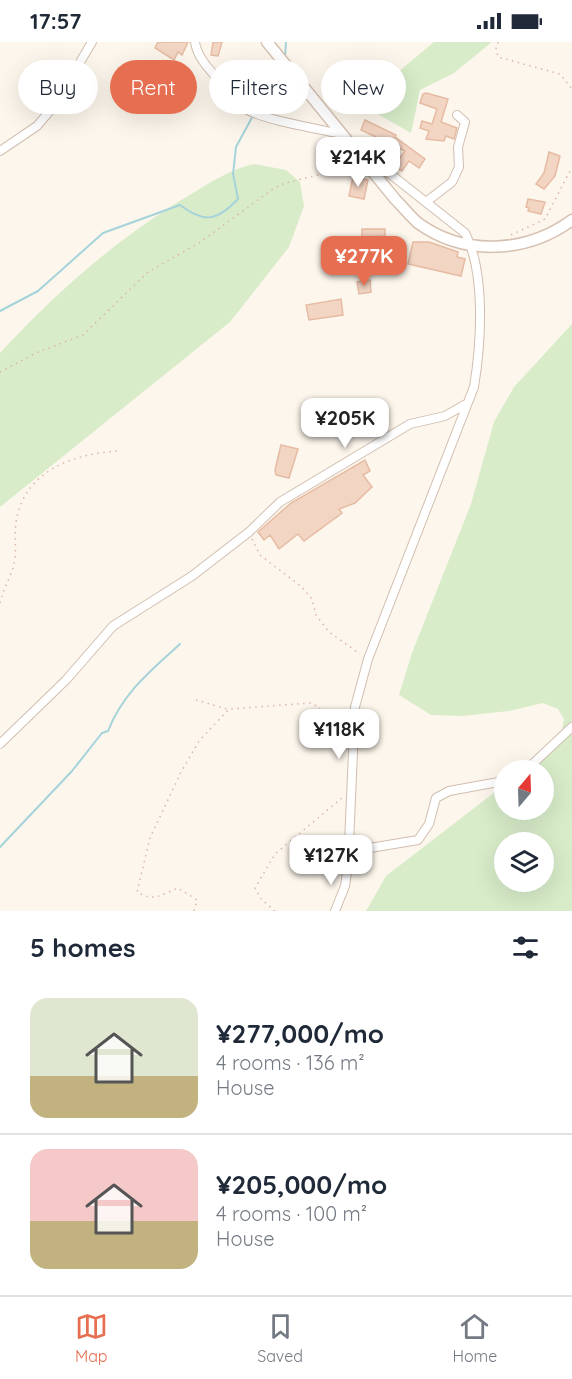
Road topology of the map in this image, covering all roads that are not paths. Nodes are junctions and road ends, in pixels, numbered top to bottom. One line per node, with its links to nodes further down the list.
1 (92, 42): 6 (street)
2 (195, 42): 5 (street)
3 (267, 42): 5 (street)
4 (457, 115): 8 (street)
5 (342, 134): 7 (street)
6 (0, 151)
7 (364, 162): 8 (street); 10 (street)
8 (426, 202): 10 (street)
9 (572, 220): 10 (street)
10 (471, 245): 11 (street)
11 (466, 404): 13 (street); 16 (street)
12 (572, 727): 14 (street)
13 (0, 744)
14 (537, 760)
15 (494, 783): 16 (street)
16 (348, 866): 17 (street)
17 (335, 911)

